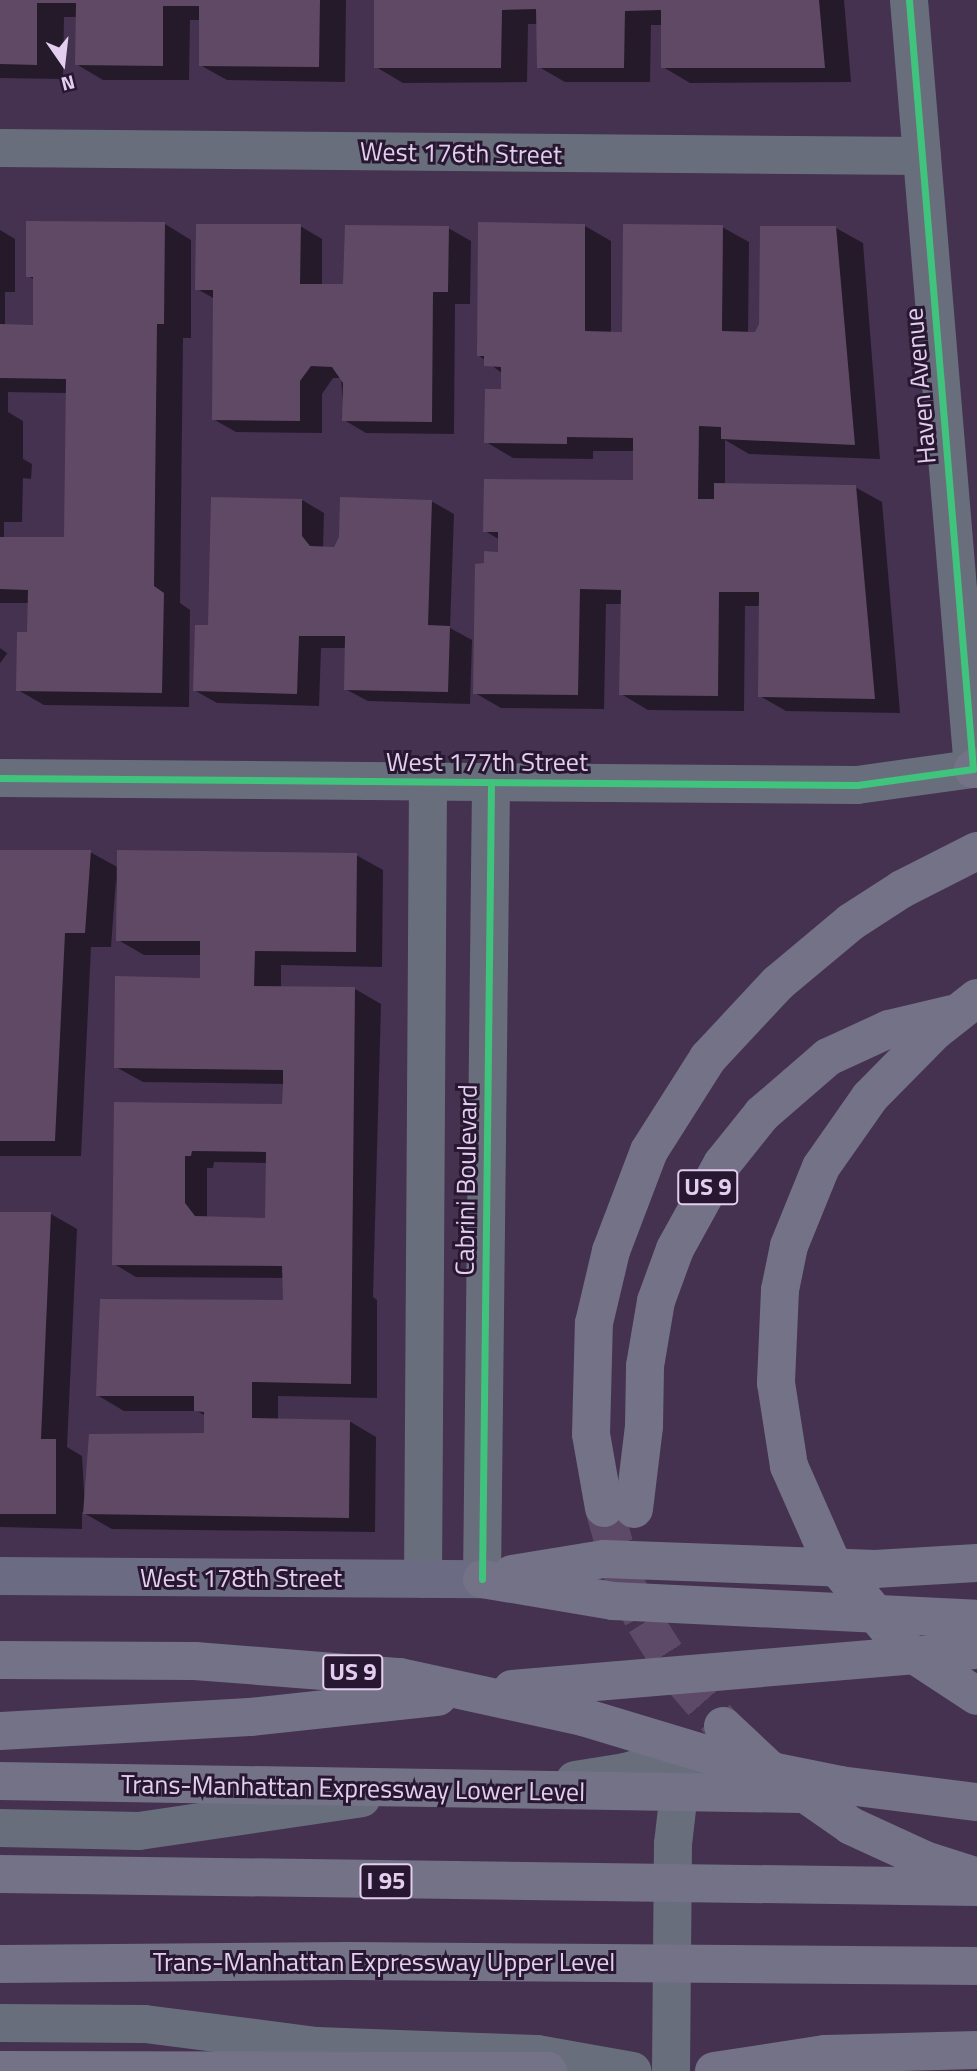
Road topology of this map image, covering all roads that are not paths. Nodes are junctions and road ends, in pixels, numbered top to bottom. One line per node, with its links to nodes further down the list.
1 (909, 0): 3 (street, Haven Avenue)
2 (0, 148): 3 (street, West 176th Street)
3 (922, 156): 4 (street, Haven Avenue)
4 (975, 769): 7 (street, West 177th Street)
5 (0, 778): 6 (street, West 177th Street)
6 (428, 782): 7 (street, West 177th Street); 13 (street, Cabrini Boulevard)
7 (491, 782): 14 (street, Cabrini Boulevard)
8 (977, 851): 10 (highway, US 9)
9 (977, 998): 18 (highway)
10 (977, 1014)
11 (977, 1563): 14 (highway)
12 (0, 1576): 13 (main road, West 178th Street)
13 (423, 1579): 14 (main road, West 178th Street)
14 (482, 1579): 15 (highway)
15 (977, 1619)
16 (977, 1650): 20 (highway)
17 (0, 1660): 21 (highway, US 9)
18 (977, 1696)
19 (723, 1726): 27 (highway)
20 (0, 1731)
21 (696, 1752): 24 (highway, US 9); 25 (street); 37 (street)
22 (0, 1781): 23 (highway, Trans-Manhattan Expressway Lower Level)
23 (977, 1796)
24 (977, 1802)
25 (0, 1828)
26 (0, 1874): 28 (highway, I 95)
27 (977, 1876)
28 (977, 1887)
29 (0, 1964): 30 (highway, Trans-Manhattan Expressway Upper Level)
30 (977, 1966)
31 (0, 2023): 36 (street)
32 (977, 2035): 39 (highway)
33 (977, 2050): 38 (highway)
34 (0, 2070): 35 (highway)
35 (548, 2071)
36 (632, 2071)
37 (671, 2071)
38 (714, 2071)
39 (896, 2071)

